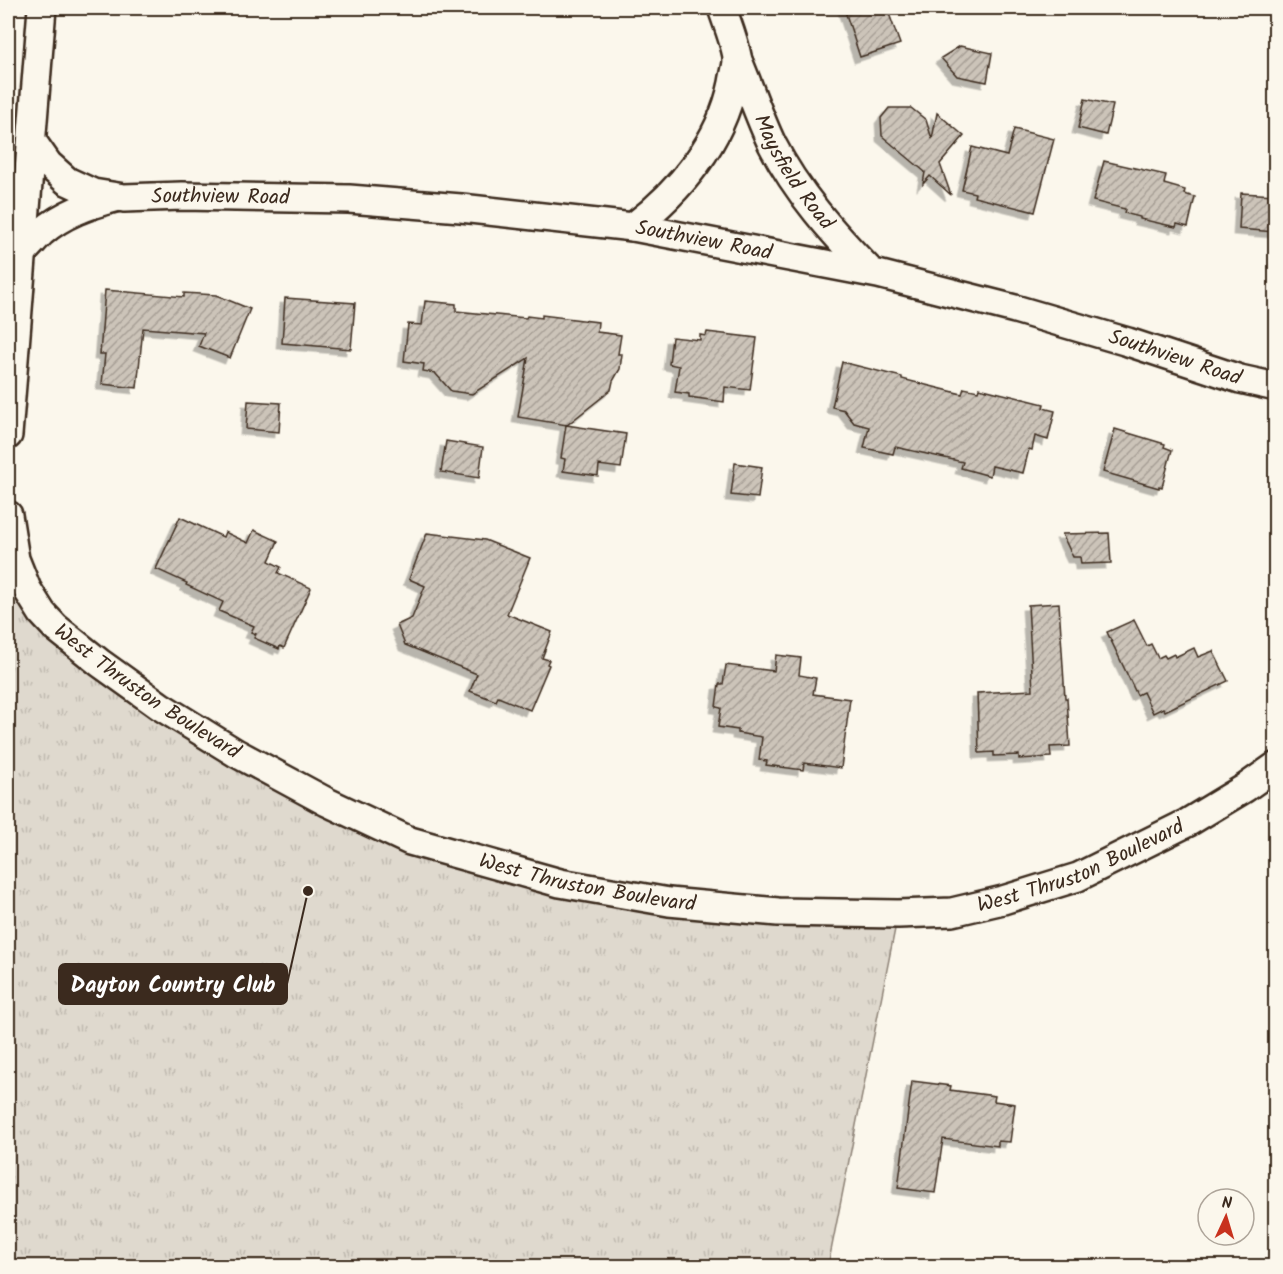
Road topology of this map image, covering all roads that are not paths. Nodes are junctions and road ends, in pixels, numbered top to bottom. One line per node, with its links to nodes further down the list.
1 (42, 8): 4 (street)
2 (722, 8): 3 (street, Maysfield Road)
3 (737, 58): 6 (street, Maysfield Road); 8 (street, Maysfield Road)
4 (32, 141): 5 (street, Southview Road); 7 (street)
5 (117, 198): 6 (street, Southview Road); 7 (street, Southview Road)
6 (633, 227): 8 (street, Southview Road)
7 (22, 253): 10 (street)
8 (871, 272): 9 (street, Southview Road)
9 (1275, 387)
10 (8, 435)
11 (8, 514): 12 (street, West Thruston Boulevard)
12 (1275, 766)

